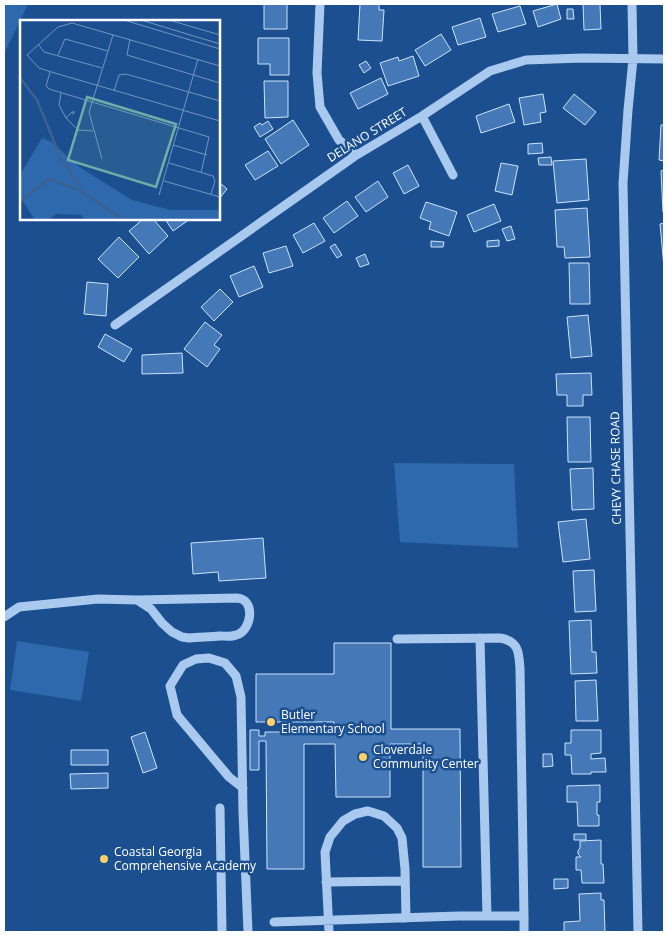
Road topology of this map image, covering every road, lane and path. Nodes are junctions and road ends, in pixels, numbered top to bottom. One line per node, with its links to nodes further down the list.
1 (320, 4): 6 (street)
2 (632, 4): 3 (street, CHEVY CHASE ROAD)
3 (633, 59): 4 (street, DELANO STREET); 5 (street, DELANO STREET); 26 (street, CHEVY CHASE ROAD)
4 (664, 59)
5 (422, 116): 6 (street, DELANO STREET); 7 (street)
6 (355, 156): 8 (street, DELANO STREET)
7 (453, 175)
8 (115, 325)
9 (137, 600): 9 (street); 10 (street)
10 (4, 617)
11 (480, 638): 12 (street); 17 (street); 18 (street)
12 (396, 639)
13 (243, 788): 13 (street); 23 (street)
14 (220, 808): 22 (street)
15 (405, 880): 16 (street); 16 (street); 19 (street)
16 (326, 882): 20 (street)
17 (486, 916): 18 (street); 19 (street)
18 (524, 916): 25 (street)
19 (406, 918): 20 (street)
20 (329, 920): 21 (street); 24 (street)
21 (274, 922)
22 (222, 932)
23 (248, 932)
24 (329, 932)
25 (524, 932)
26 (638, 932)

